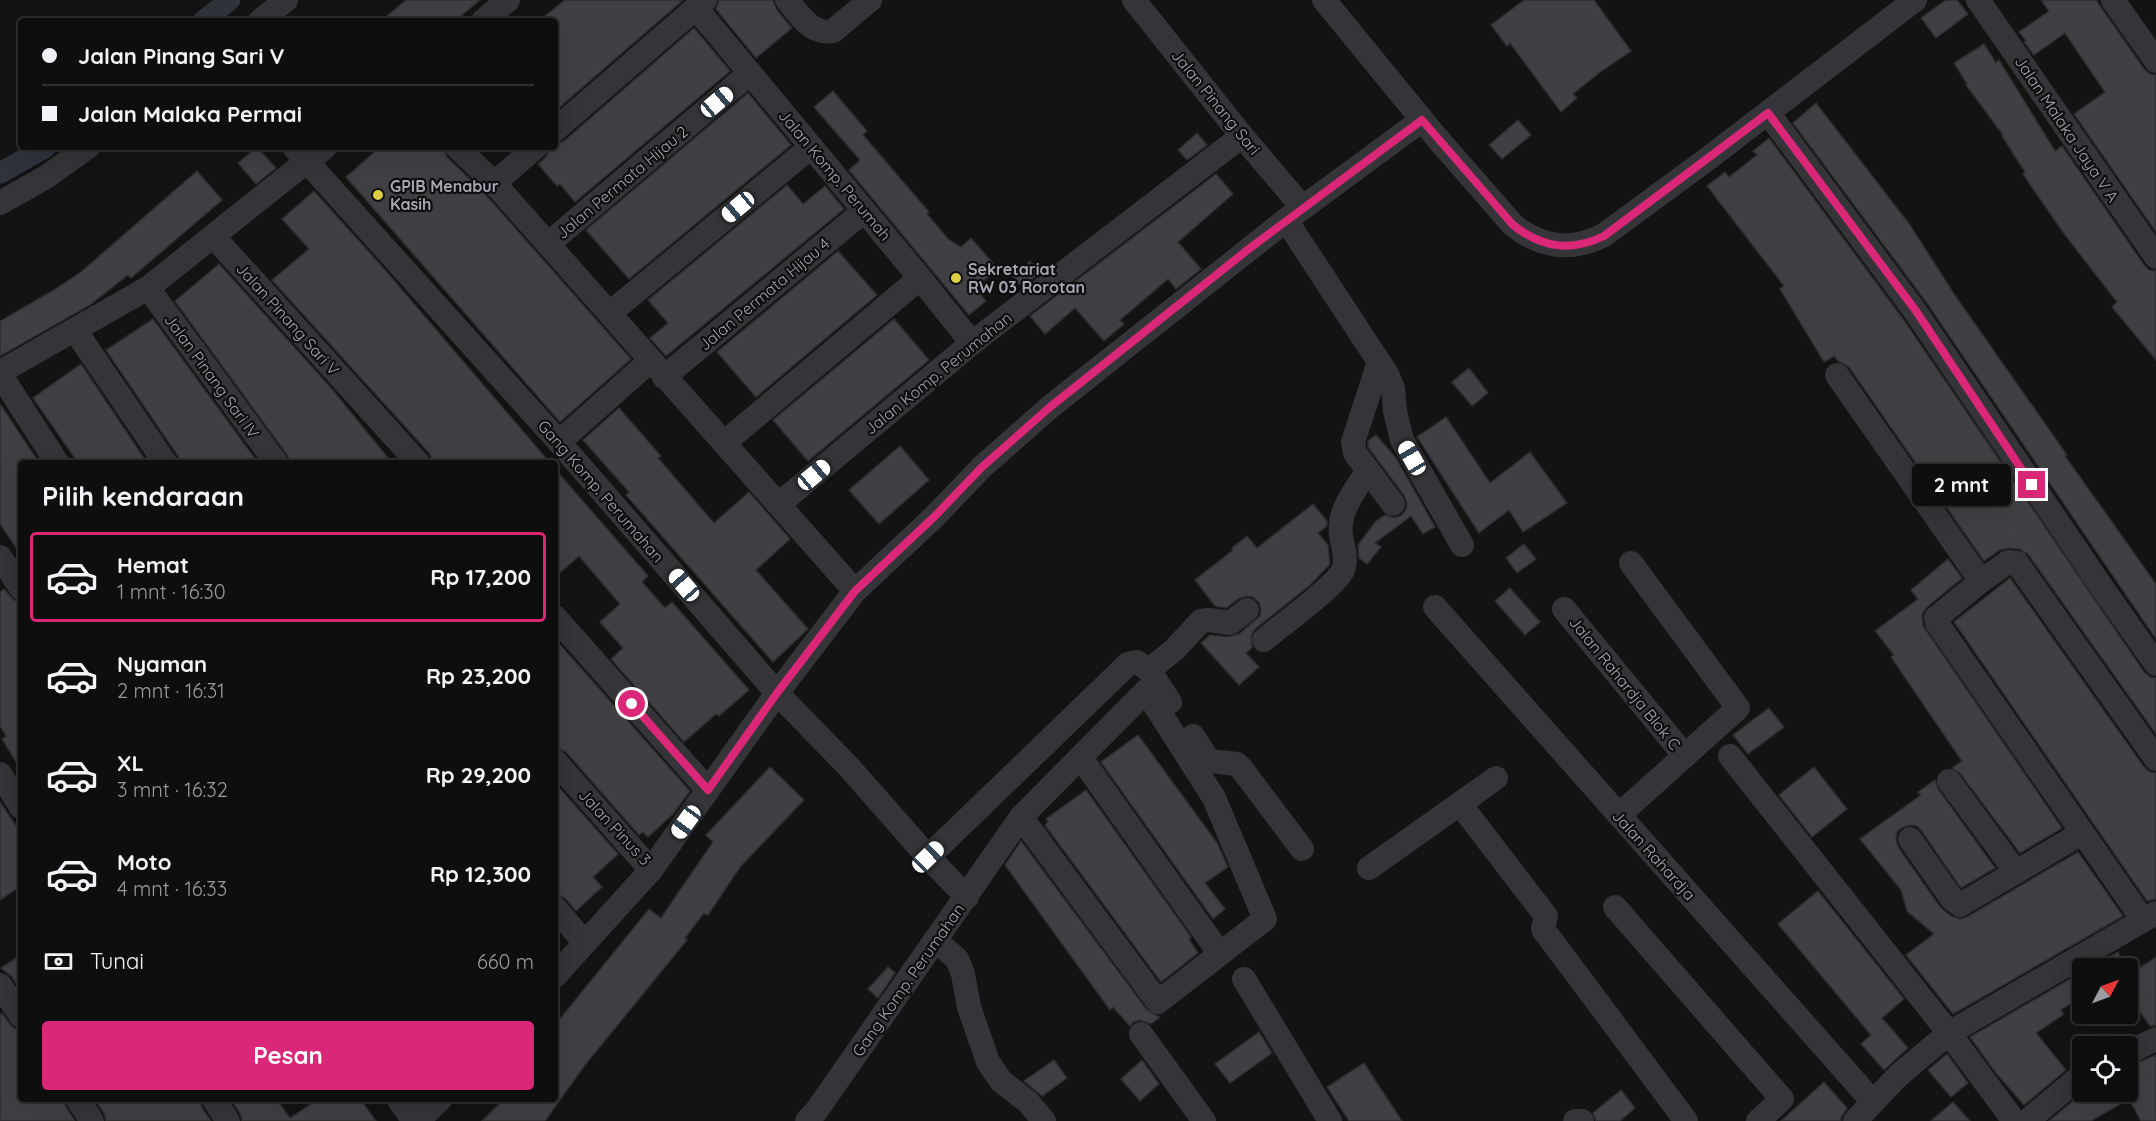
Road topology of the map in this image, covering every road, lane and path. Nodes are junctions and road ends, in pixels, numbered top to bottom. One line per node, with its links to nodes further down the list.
1 (286, 0): 11 (street)
2 (508, 0): 12 (street)
3 (787, 0): 4 (street)
4 (870, 0)
5 (1134, 0): 18 (street, Jalan Pinang Sari)
6 (1324, 0): 16 (street)
7 (1915, 0): 15 (street)
8 (1978, 0): 30 (street, Jalan Malaka Jaya V A)
9 (2113, 0): 13 (street)
10 (700, 4): 14 (street, Jalan Komp. Perumah); 17 (street)
11 (264, 18)
12 (487, 18)
13 (2156, 61)
14 (750, 73): 19 (street, Jalan Komp. Perumah); 29 (street, Jalan Permata Hijau 2)
15 (1768, 113): 16 (street); 60 (street)
16 (1422, 120): 26 (street, Jalan Pinus 3)
17 (558, 127)
18 (1242, 136): 26 (street, Jalan Pinang Sari); 35 (street, Jalan Komp. Perumahan)
19 (811, 147): 27 (street, Jalan Komp. Perumah); 33 (street)
20 (84, 150): 25 (street)
21 (460, 150): 24 (street)
22 (532, 150): 24 (street)
23 (300, 154): 28 (street); 40 (street, Gang Komp. Perumahan)
24 (494, 183): 29 (street)
25 (0, 203)
26 (1296, 210): 36 (street, Jalan Pinang Sari); 54 (street, Jalan Pinus 3)
27 (864, 211): 31 (street, Jalan Komp. Perumah); 37 (street, Jalan Permata Hijau 4)
28 (213, 236): 32 (street); 45 (street, Jalan Pinang Sari V)
29 (548, 244): 33 (street)
30 (2156, 257)
31 (920, 278): 35 (street, Jalan Komp. Perumah); 41 (street)
32 (148, 288): 34 (street); 44 (street, Jalan Pinang Sari IV)
33 (610, 313): 37 (street)
34 (75, 330): 38 (street); 43 (street)
35 (972, 343): 47 (street, Jalan Komp. Perumahan)
36 (1379, 362): 46 (street); 49 (street, Jalan Pinang Sari)
37 (658, 369): 40 (street, Jalan Permata Hijau 4); 41 (street)
38 (0, 373): 42 (street)
39 (1837, 375): 52 (street)
40 (559, 442): 62 (street, Gang Komp. Perumahan)
41 (724, 443): 47 (street)
42 (55, 460)
43 (163, 460)
44 (274, 460)
45 (415, 460)
46 (1367, 472): 48 (street); 59 (street)
47 (779, 504): 54 (street)
48 (1393, 504)
49 (1462, 545)
50 (0, 557): 53 (street)
51 (1631, 563): 63 (street)
52 (1981, 581): 66 (street); 76 (street)
53 (18, 584)
54 (855, 591): 62 (street, Jalan Pinus 3)
55 (1435, 607): 74 (street, Jalan Rahardja)
56 (1564, 609): 63 (street, Jalan Rahardja Blok C)
57 (1247, 610): 61 (street)
58 (558, 620): 71 (street)
59 (1264, 640)
60 (2156, 664)
61 (1149, 670): 78 (street); 79 (street)
62 (777, 693): 71 (street, Jalan Pinus 3); 79 (street, Gang Komp. Perumahan)
63 (1685, 756): 74 (street)
64 (1730, 756): 94 (street)
65 (1081, 758): 75 (street); 89 (street); 89 (street)
66 (2156, 759)
67 (558, 764): 81 (street, Jalan Pinus 3)
68 (0, 774): 72 (street)
69 (1496, 778): 73 (street)
70 (1949, 781): 82 (street)
71 (708, 790): 81 (street, Jalan Pinus 3)
72 (18, 802)
73 (1460, 804): 80 (street); 113 (street)
74 (1619, 815): 103 (street, Jalan Rahardja)
75 (1021, 817): 83 (street); 89 (street)
76 (2082, 833): 82 (street); 86 (street)
77 (1910, 839): 82 (street)
78 (1302, 849)
79 (928, 857): 83 (street, Gang Komp. Perumahan)
80 (1369, 868)
81 (651, 870): 88 (street)
82 (2016, 872)
83 (967, 897): 87 (street, Gang Komp. Perumahan)
84 (1615, 907): 114 (street)
85 (558, 912): 88 (street)
86 (2150, 916): 94 (street)
87 (935, 940): 104 (street, Gang Komp. Perumahan); 108 (street)
88 (585, 943): 90 (street)
89 (1220, 954)
90 (558, 973)
91 (1244, 980): 110 (street)
92 (1, 988): 93 (street)
93 (18, 1012)
94 (1949, 1033): 103 (street); 116 (street)
95 (1141, 1034): 109 (street)
96 (2156, 1039): 97 (street)
97 (2138, 1048)
98 (2072, 1083): 117 (street)
99 (79, 1102): 105 (street)
100 (215, 1102): 106 (street)
101 (401, 1102): 107 (street)
102 (438, 1102): 107 (street)
103 (1873, 1102): 115 (street)
104 (817, 1117)
105 (92, 1121)
106 (228, 1121)
107 (416, 1121)
108 (1044, 1121)
109 (1204, 1121)
110 (1330, 1121)
111 (1575, 1121): 112 (street)
112 (1582, 1121)
113 (1686, 1121)
114 (1758, 1121)
115 (1855, 1121)
116 (2014, 1121)
117 (2027, 1121)

